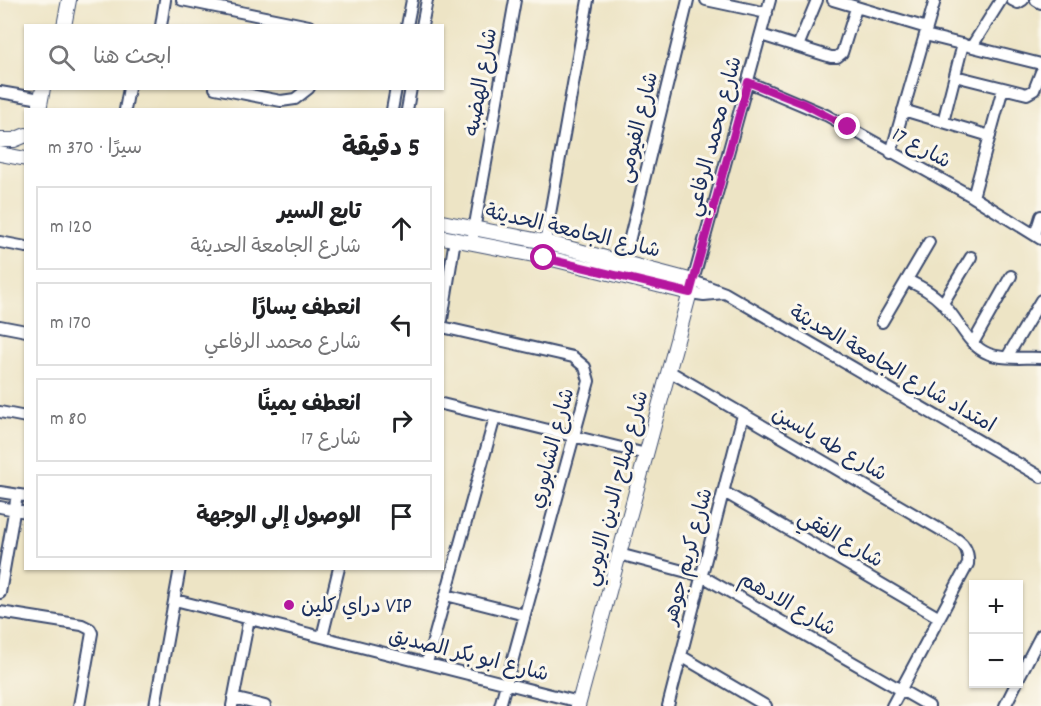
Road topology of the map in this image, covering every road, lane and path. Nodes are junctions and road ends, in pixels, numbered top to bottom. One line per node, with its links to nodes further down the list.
1 (60, 0): 24 (street)
2 (69, 0): 25 (street)
3 (165, 0): 26 (street)
4 (182, 0): 22 (street)
5 (249, 0): 22 (street)
6 (412, 0): 28 (street)
7 (427, 0): 29 (street)
8 (515, 0): 61 (street, شارع الهضبه)
9 (588, 0): 65 (street)
10 (688, 0): 69 (street, شارع الفيومى)
11 (706, 0): 23 (street)
12 (770, 0): 23 (street, شارع محمد الرفاعي)
13 (817, 0): 33 (street)
14 (833, 0): 21 (street)
15 (935, 0): 30 (street)
16 (1001, 0): 32 (street)
17 (1012, 0): 18 (street)
18 (1023, 0)
19 (1036, 0): 20 (street)
20 (1041, 3)
21 (856, 8): 30 (street); 33 (street)
22 (246, 13): 27 (street)
23 (767, 13): 31 (street, شارع محمد الرفاعي)
24 (55, 24)
25 (64, 24)
26 (161, 24)
27 (299, 24)
28 (408, 24)
29 (422, 24)
30 (926, 31): 32 (street); 49 (street)
31 (761, 35): 33 (street); 37 (street, شارع محمد الرفاعي)
32 (967, 45): 34 (street); 36 (street)
33 (798, 46)
34 (1041, 64)
35 (1041, 72): 38 (street)
36 (955, 76): 38 (street); 50 (street)
37 (748, 82): 55 (street, شارع 17); 72 (street, شارع محمد الرفاعي)
38 (1003, 88): 52 (street)
39 (129, 90): 46 (street)
40 (226, 90): 41 (street)
41 (307, 90)
42 (396, 90): 47 (street)
43 (411, 90): 48 (street)
44 (0, 92): 45 (street)
45 (42, 102)
46 (125, 108)
47 (392, 108)
48 (407, 108)
49 (903, 110): 50 (street); 55 (street)
50 (943, 122): 52 (street)
51 (24, 136): 53 (street)
52 (990, 136): 58 (street)
53 (0, 140): 54 (street)
54 (24, 145)
55 (891, 153): 58 (street, شارع 17)
56 (0, 154): 57 (street)
57 (24, 159)
58 (973, 198): 62 (street, شارع 17)
59 (1041, 216): 62 (street)
60 (444, 223): 61 (street, شارع الجامعة الحديثة)
61 (473, 235): 63 (street, شارع الجامعة الحديثة); 65 (street, شارع الجامعة الحديثة); 72 (street, شارع الجامعة الحديثة)
62 (1038, 237)
63 (449, 238): 73 (street)
64 (0, 242): 67 (street)
65 (545, 242): 69 (street, شارع الجامعة الحديثة)
66 (929, 242): 71 (street)
67 (24, 247)
68 (971, 257): 75 (street)
69 (624, 262): 72 (street, شارع الجامعة الحديثة)
70 (1011, 276): 80 (street)
71 (907, 280): 75 (street); 76 (street)
72 (692, 287): 83 (street, شارع صلاح الدين الايوبي); 91 (street, امتداد شارع الجامعة الحديثة)
73 (444, 297)
74 (1041, 300): 81 (street)
75 (943, 303): 80 (street)
76 (882, 322)
77 (0, 326): 79 (street)
78 (444, 327): 89 (street, شارع الشابوري)
79 (24, 331)
80 (973, 343): 81 (street)
81 (1007, 357): 82 (street)
82 (1041, 358)
83 (669, 371): 86 (street, شارع طه ياسين); 90 (street, شارع صلاح الدين الايوبي)
84 (444, 404): 88 (street)
85 (0, 412): 87 (street)
86 (743, 415): 93 (street, شارع كريم جوهر); 107 (street, شارع طه ياسين)
87 (24, 417)
88 (495, 417): 89 (street); 102 (street)
89 (574, 436): 90 (street); 105 (street, شارع الشابوري)
90 (646, 454): 97 (street, شارع صلاح الدين الايوبي)
91 (1041, 477)
92 (0, 492): 94 (street)
93 (724, 492): 100 (street, شارع كريم جوهر); 107 (street, شارع الفقي)
94 (21, 495): 96 (street)
95 (0, 507): 96 (street)
96 (20, 511): 101 (street)
97 (619, 554): 100 (street, شارع الادهم); 117 (street, شارع صلاح الدين الايوبي)
98 (180, 570): 103 (street)
99 (339, 570): 109 (street)
100 (702, 576): 110 (street, شارع كريم جوهر); 115 (street, شارع الادهم)
101 (0, 593)
102 (446, 595): 105 (street); 111 (street)
103 (175, 600): 106 (street, شارع ابو بكر الصديق); 120 (street)
104 (0, 612): 119 (street)
105 (525, 615): 113 (street, شارع الشابوري)
106 (249, 618): 109 (street, شارع ابو بكر الصديق); 116 (street)
107 (938, 618): 115 (street)
108 (1041, 635): 112 (street)
109 (322, 637): 111 (street, شارع ابو بكر الصديق)
110 (681, 656): 118 (street); 123 (street, شارع كريم جوهر)
111 (427, 663): 113 (street, شارع ابو بكر الصديق)
112 (1023, 669)
113 (506, 683): 117 (street, شارع ابو بكر الصديق); 122 (street, شارع الشابوري)
114 (1014, 688): 126 (street)
115 (900, 690): 124 (street); 125 (street, شارع الادهم)
116 (233, 702): 121 (street)
117 (578, 704)
118 (762, 705)
119 (79, 706)
120 (155, 706)
121 (265, 706)
122 (500, 706)
123 (668, 706)
124 (892, 706)
125 (929, 706)
126 (1005, 706)

